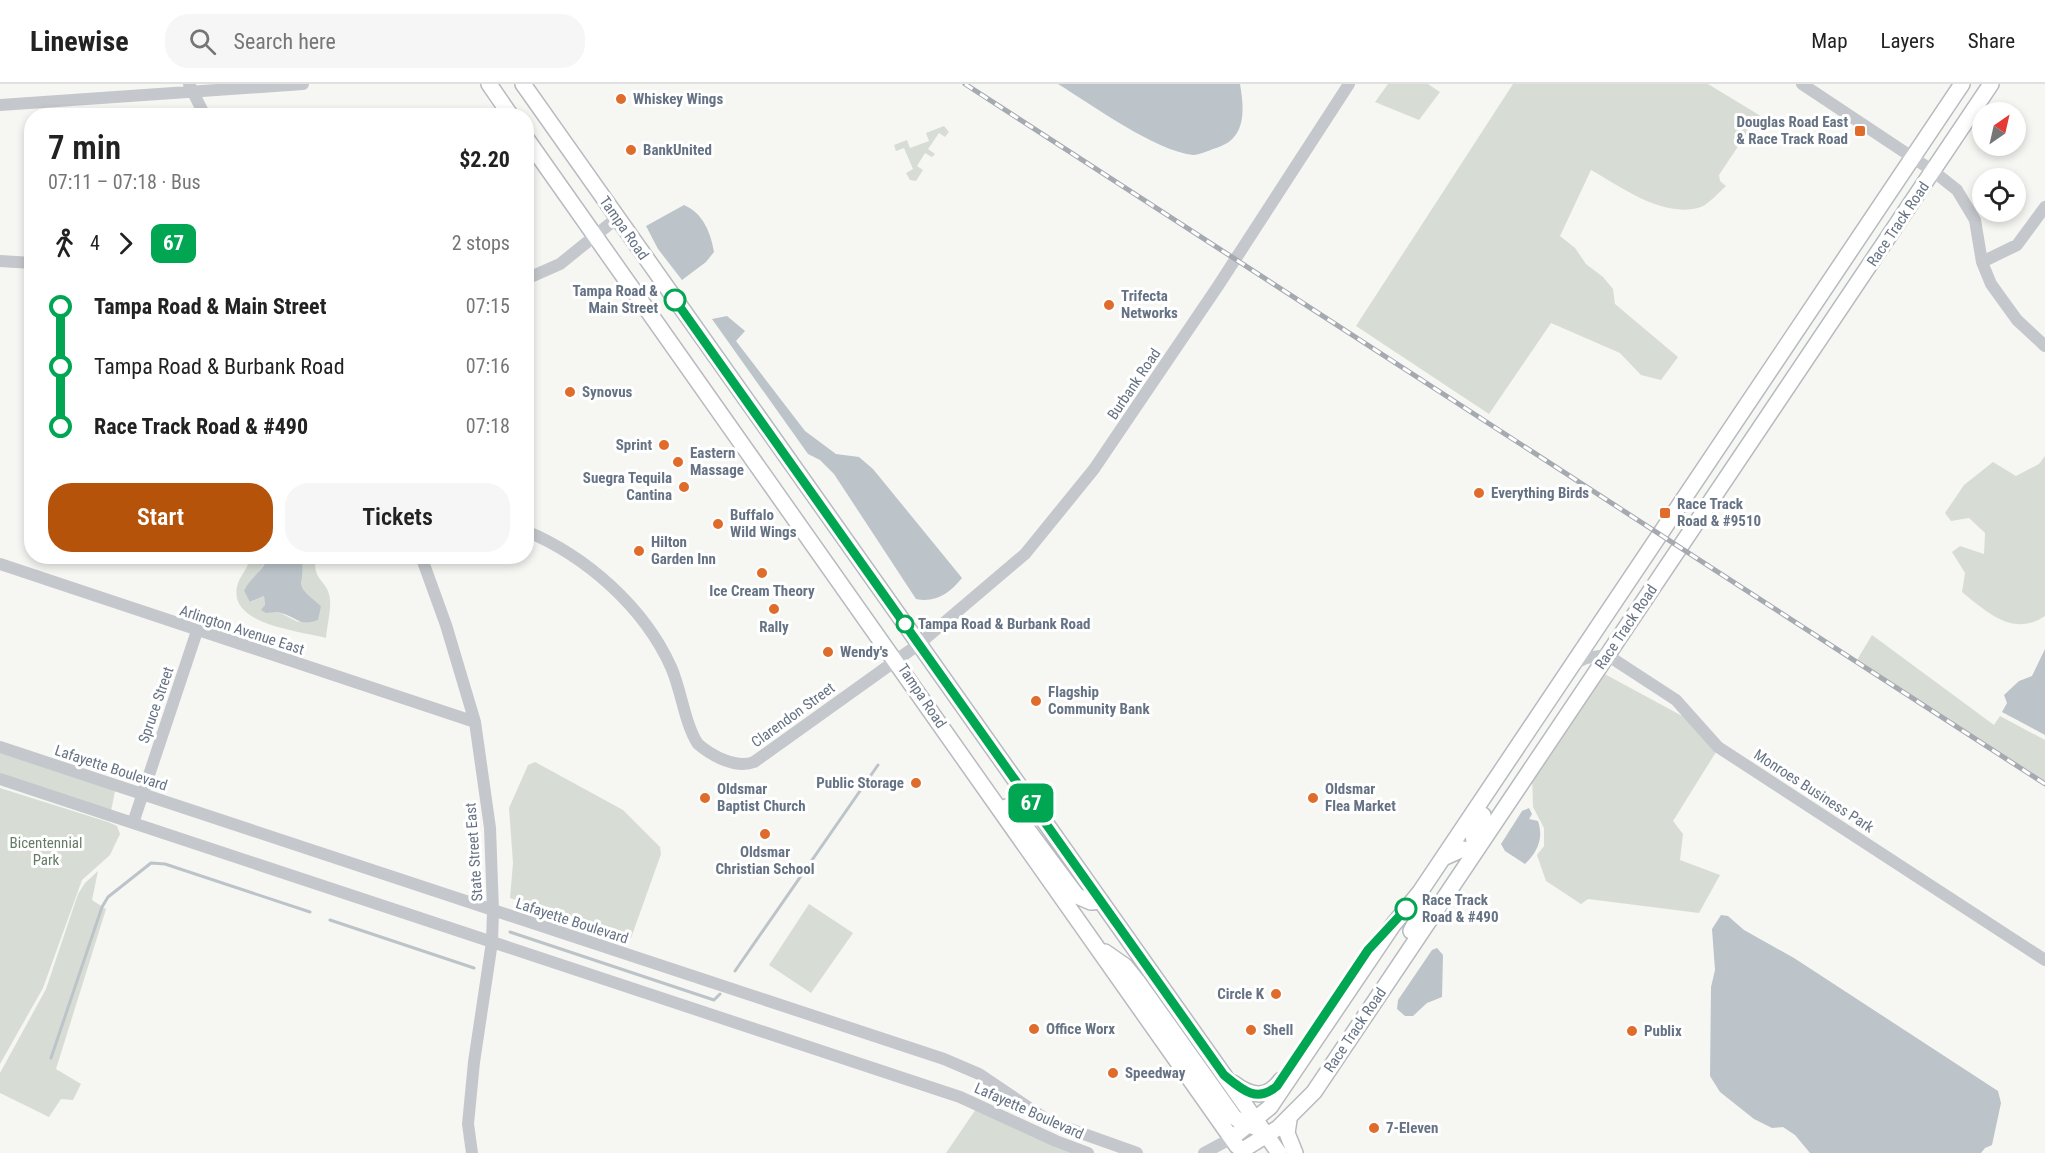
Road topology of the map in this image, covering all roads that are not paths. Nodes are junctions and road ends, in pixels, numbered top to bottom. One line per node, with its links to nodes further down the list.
1 (303, 84): 8 (street)
2 (489, 84): 11 (main road)
3 (523, 84): 16 (main road, Tampa Road)
4 (1349, 84): 27 (street, Burbank Road)
5 (1802, 84): 13 (street)
6 (1962, 84): 13 (main road, Race Track Road)
7 (1991, 84): 14 (main road, Race Track Road)
8 (191, 87): 9 (street); 10 (street)
9 (0, 105)
10 (201, 108)
11 (506, 108)
12 (534, 149): 17 (main road, Tampa Road)
13 (1912, 158): 14 (street); 30 (main road, Race Track Road)
14 (1934, 171): 20 (street); 28 (main road, Race Track Road)
15 (2045, 207): 20 (street)
16 (617, 218): 17 (street); 27 (main road, Tampa Road)
17 (595, 236): 21 (street); 29 (main road, Tampa Road)
18 (0, 261): 19 (street)
19 (24, 262)
20 (1982, 262): 22 (street)
21 (534, 275)
22 (2045, 346)
23 (534, 535): 29 (street, Clarendon Street)
24 (0, 564): 26 (street, Arlington Avenue East)
25 (424, 564): 33 (street, State Street East)
26 (197, 631): 33 (street, Arlington Avenue East); 38 (street, Spruce Street)
27 (919, 644): 29 (street, Burbank Road); 44 (main road, Tampa Road)
28 (1607, 656): 30 (street); 32 (main road, Race Track Road); 49 (street, Monroes Business Park)
29 (896, 659): 37 (main road, Tampa Road)
30 (1572, 665): 31 (main road, Race Track Road)
31 (1546, 705): 32 (main road); 34 (main road, Race Track Road)
32 (1574, 705): 40 (main road, Race Track Road)
33 (475, 722): 45 (street, State Street East)
34 (1535, 722): 40 (main road); 41 (main road, Race Track Road)
35 (0, 747): 38 (street, Lafayette Boulevard)
36 (0, 779): 39 (street, Lafayette Boulevard)
37 (988, 792): 44 (main road); 48 (main road, Tampa Road)
38 (143, 795): 39 (street, Spruce Street); 45 (street, Lafayette Boulevard)
39 (133, 823): 47 (street, Lafayette Boulevard)
40 (1475, 852): 41 (main road); 42 (main road, Race Track Road)
41 (1443, 858): 43 (main road, Race Track Road)
42 (1455, 882): 43 (main road); 50 (main road, Race Track Road)
43 (1420, 892): 46 (main road, Race Track Road); 50 (main road); 54 (main road)
44 (1101, 901): 51 (main road, Tampa Road)
45 (493, 912): 47 (street, State Street East); 55 (street, Lafayette Boulevard)
46 (1393, 925): 51 (main road); 54 (main road, Race Track Road)
47 (492, 942): 56 (street, State Street East); 57 (street, Lafayette Boulevard)
48 (1095, 946): 53 (main road, Tampa Road); 54 (main road)
49 (2045, 960)
50 (1329, 1069): 52 (main road, Race Track Road)
51 (1224, 1075): 54 (main road, Tampa Road)
52 (1289, 1120): 54 (main road, Race Track Road); 61 (main road)
53 (1232, 1138): 54 (main road, Tampa Road); 59 (street)
54 (1255, 1140): 60 (main road)
55 (1122, 1151): 58 (street, Lafayette Boulevard)
56 (472, 1153)
57 (1088, 1153)
58 (1137, 1153)
59 (1204, 1153)
60 (1279, 1153)
61 (1295, 1153)

